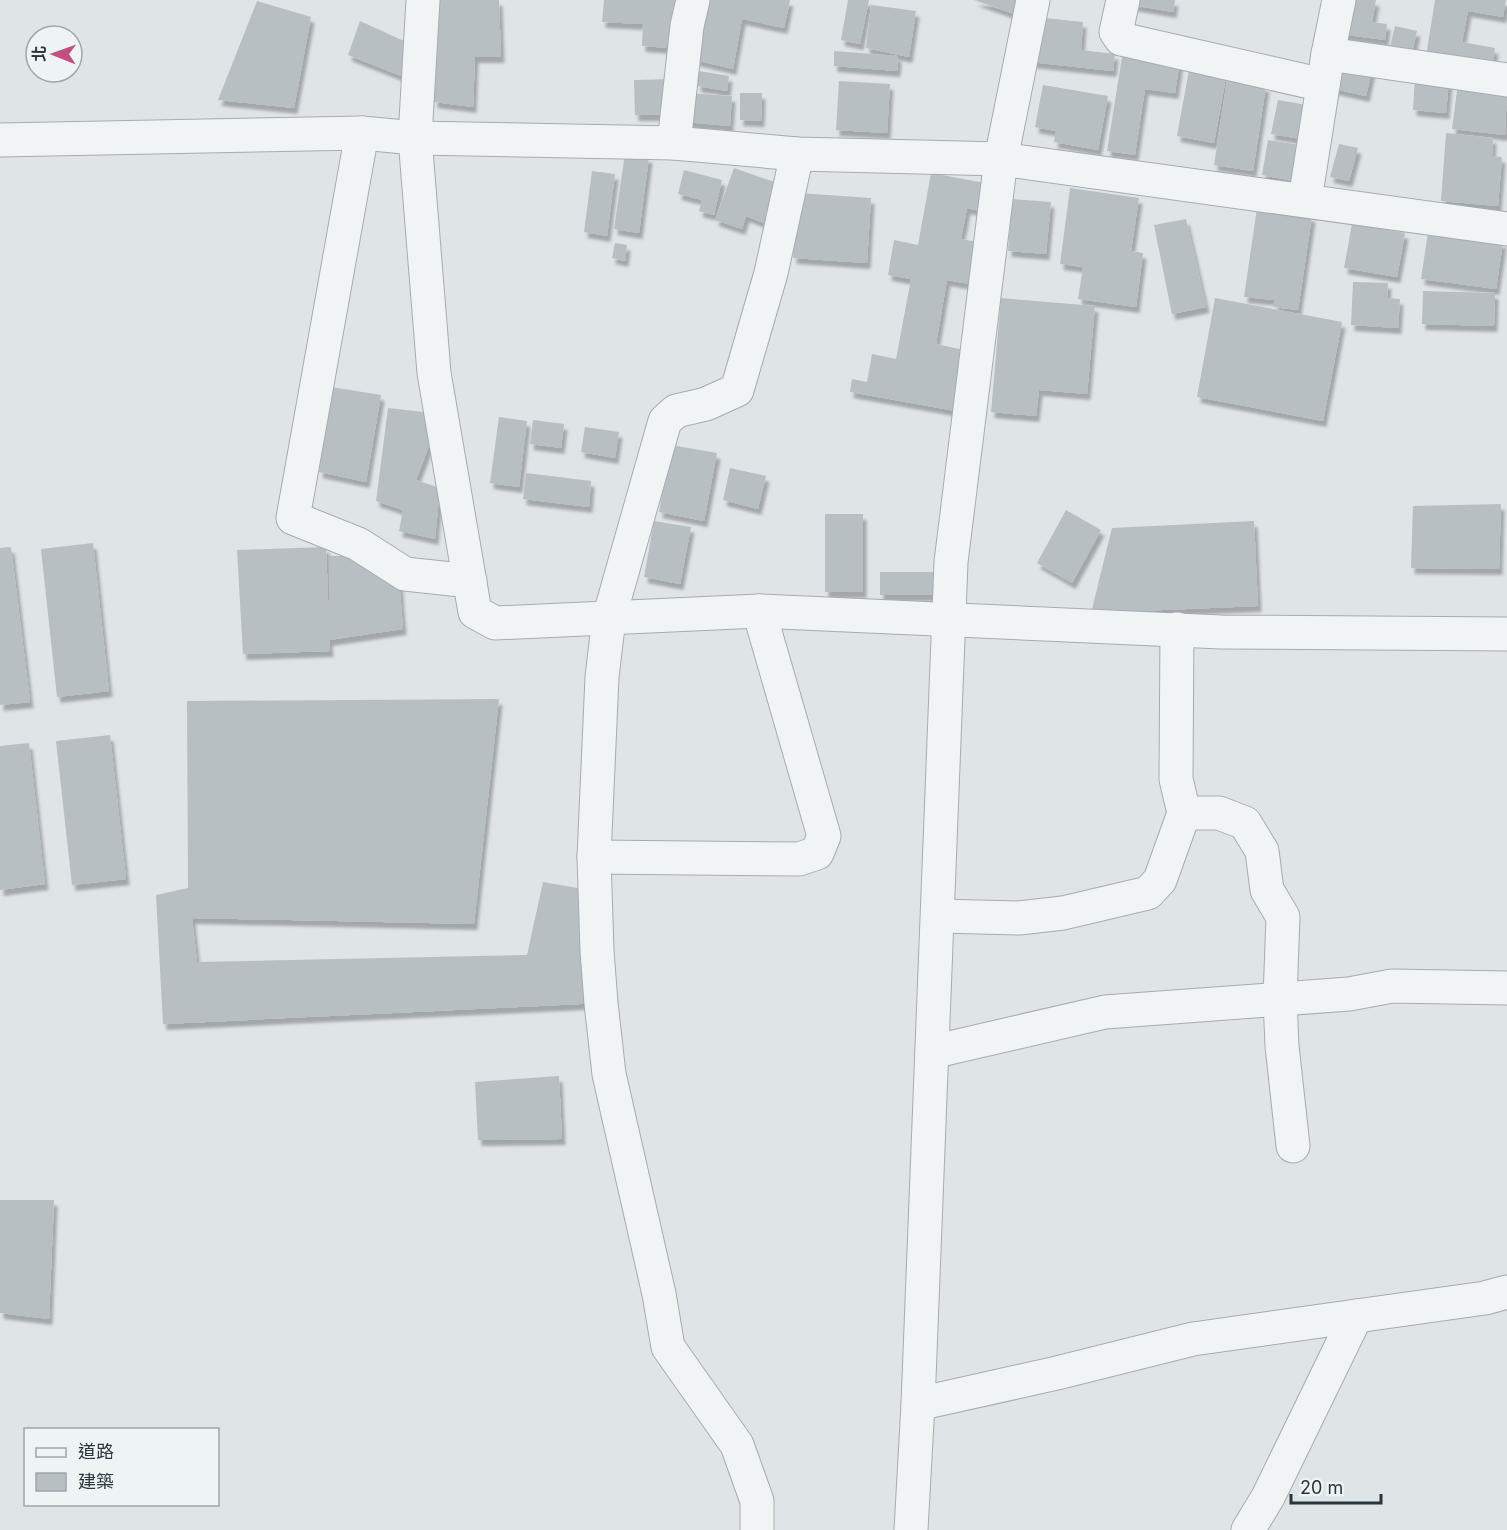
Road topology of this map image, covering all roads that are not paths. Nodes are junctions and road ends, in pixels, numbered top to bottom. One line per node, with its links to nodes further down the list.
1 (423, 0): 9 (street)
2 (693, 0): 11 (street)
3 (1033, 0): 13 (street)
4 (1123, 0): 6 (street)
5 (1339, 0): 6 (street)
6 (1325, 70): 7 (street); 14 (street)
7 (1507, 80)
8 (362, 133): 9 (street); 10 (street); 16 (street)
9 (415, 138): 11 (street); 16 (street)
10 (0, 140)
11 (674, 142): 12 (street)
12 (797, 154): 13 (street); 18 (street)
13 (1001, 159): 14 (street); 19 (street)
14 (1305, 200): 15 (street)
15 (1507, 229)
16 (470, 580): 18 (street)
17 (759, 611): 18 (street); 19 (street); 23 (street)
18 (609, 618): 23 (street)
19 (949, 619): 20 (street); 24 (street)
20 (1177, 629): 21 (street); 22 (street)
21 (1507, 634)
22 (1184, 813): 24 (street); 26 (street)
23 (594, 857): 32 (street)
24 (938, 916): 27 (street)
25 (1507, 988): 26 (street)
26 (1280, 999): 27 (street); 28 (street)
27 (932, 1052): 31 (street)
28 (1293, 1146)
29 (1507, 1292): 30 (street)
30 (1356, 1316): 31 (street); 34 (street)
31 (918, 1404): 33 (street)
32 (758, 1530)
33 (911, 1530)
34 (1248, 1530)

